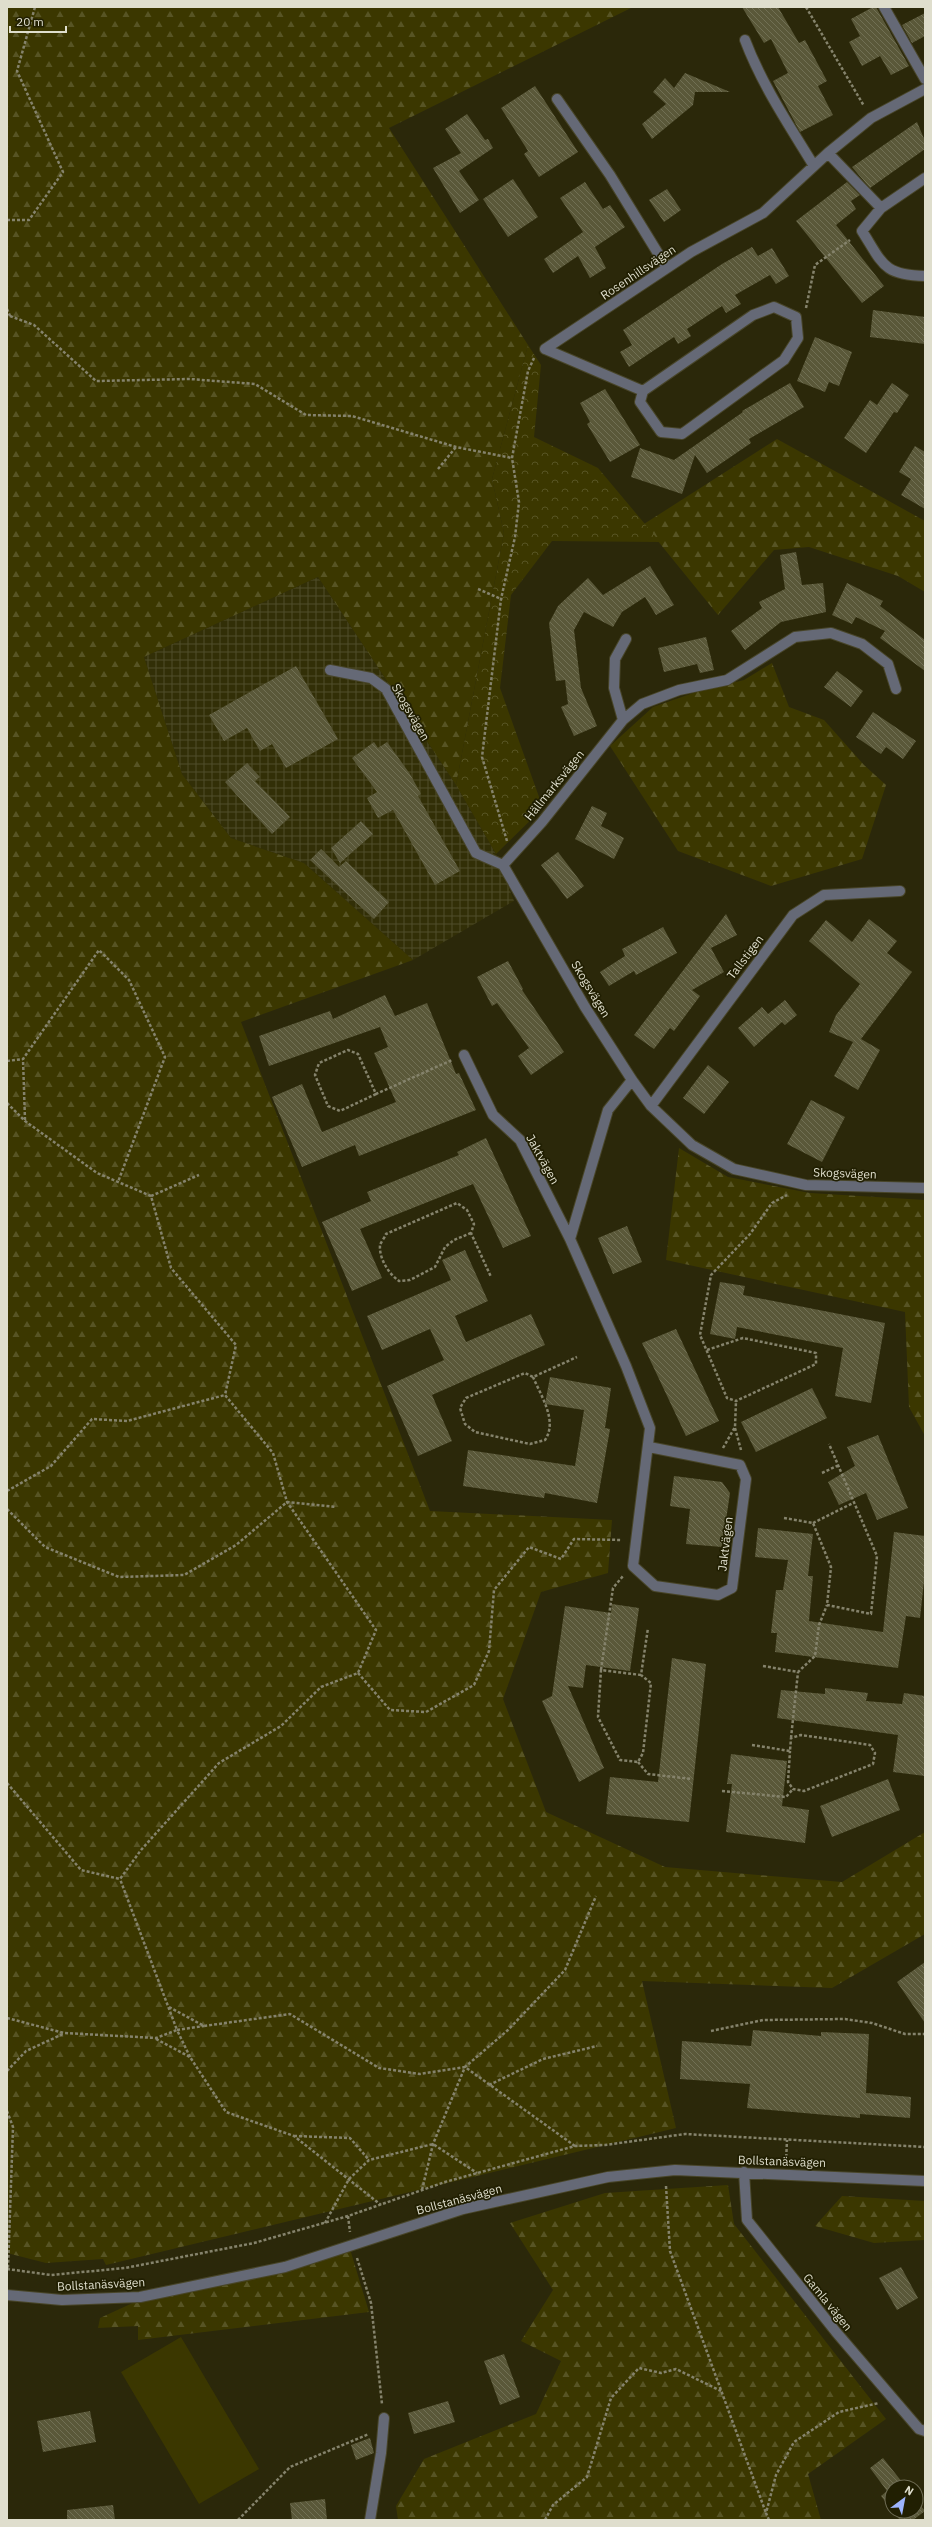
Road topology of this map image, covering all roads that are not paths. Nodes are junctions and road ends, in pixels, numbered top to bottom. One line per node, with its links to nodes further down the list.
1 (884, 7): 3 (street)
2 (745, 40): 7 (street)
3 (925, 78)
4 (925, 89): 6 (street, Rosenhillsvägen)
5 (557, 98): 10 (street)
6 (828, 153): 7 (street, Rosenhillsvägen); 9 (street)
7 (814, 166): 10 (street, Rosenhillsvägen)
8 (925, 178): 9 (street)
9 (880, 208): 11 (street)
10 (666, 268): 12 (street, Rosenhillsvägen)
11 (925, 276)
12 (643, 391): 12 (street)
13 (626, 639): 16 (street)
14 (330, 670): 17 (street, Skogsvägen)
15 (896, 689): 16 (street, Hällmarksvägen)
16 (623, 720): 17 (street, Hällmarksvägen)
17 (503, 865): 20 (street, Skogsvägen)
18 (900, 891): 21 (street, Tallstigen)
19 (464, 1055): 23 (street, Jaktvägen)
20 (632, 1080): 21 (street, Skogsvägen); 23 (street)
21 (651, 1106): 22 (street, Skogsvägen)
22 (925, 1188)
23 (570, 1239): 24 (street, Jaktvägen)
24 (649, 1447): 24 (street, Jaktvägen)
25 (744, 2172): 26 (street, Bollstanäsvägen); 27 (street, Bollstanäsvägen); 29 (street, Gamla vägen)
26 (925, 2181)
27 (7, 2295)
28 (384, 2418): 30 (street)
29 (923, 2432)
30 (370, 2520)

